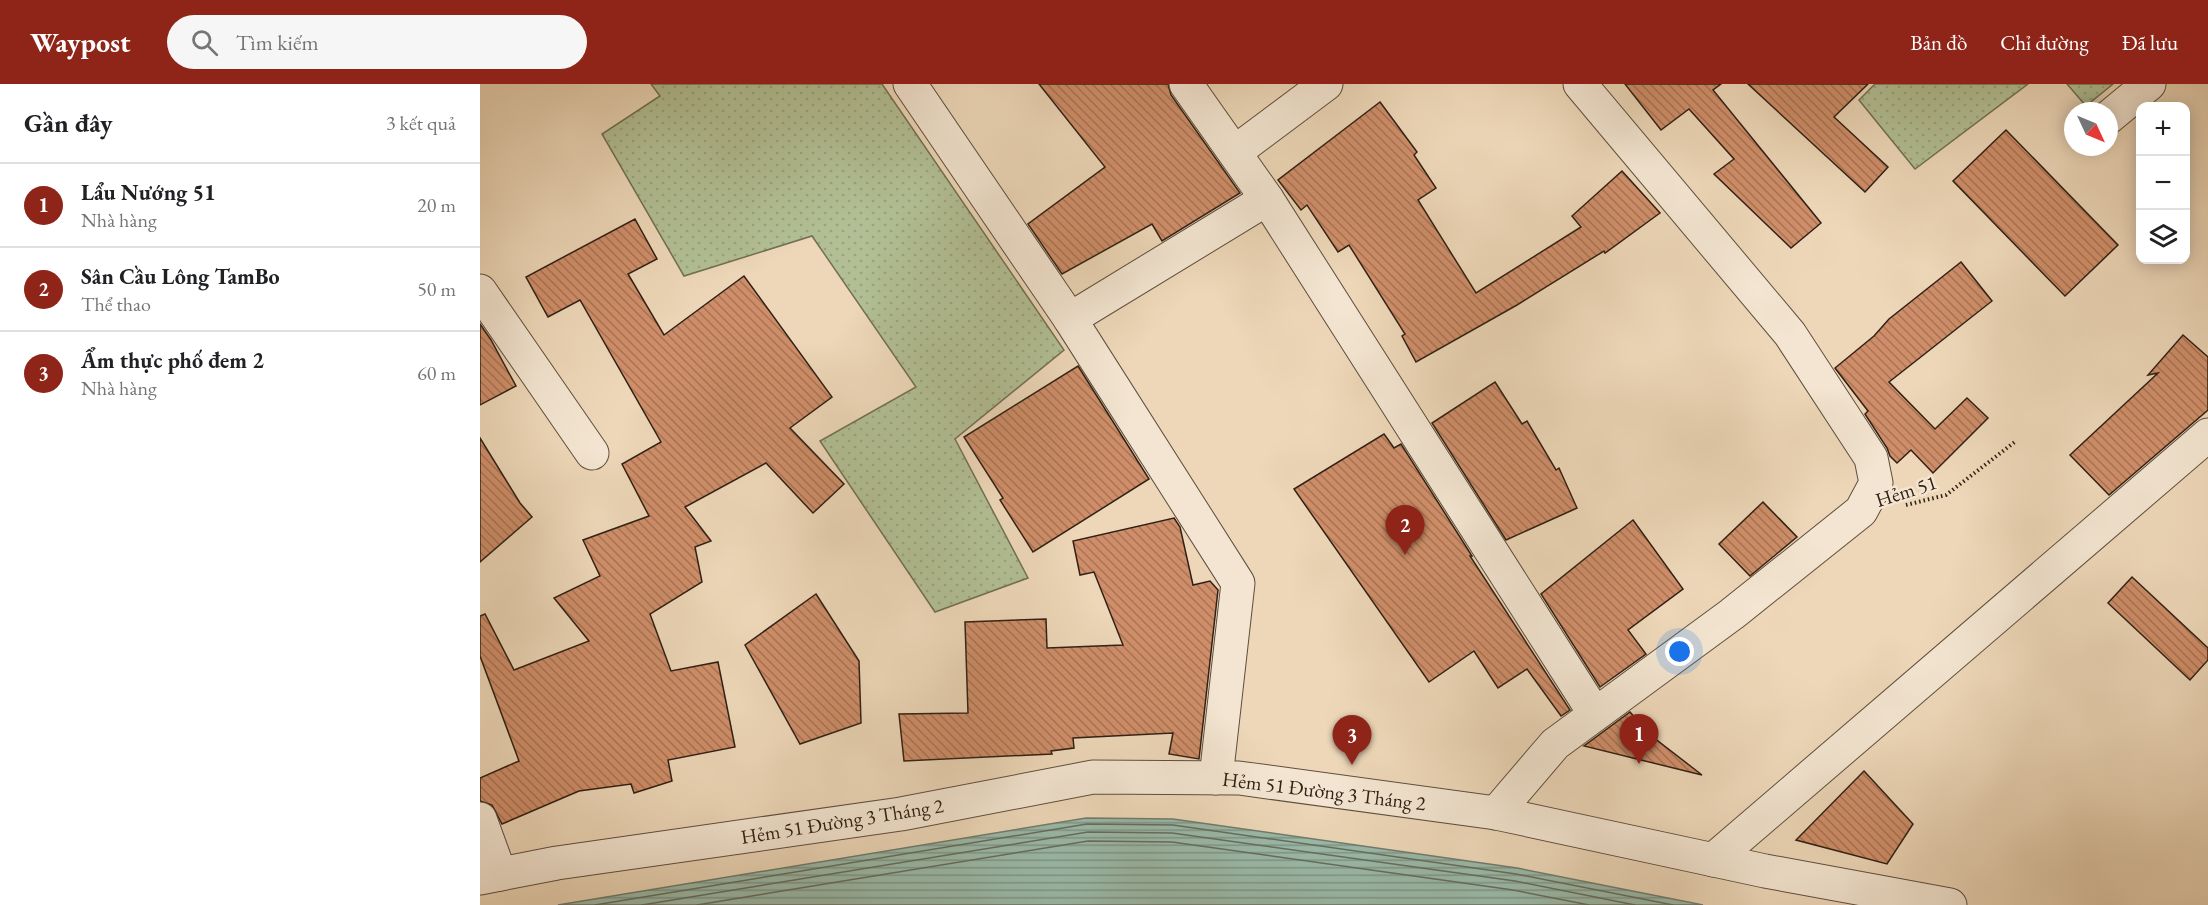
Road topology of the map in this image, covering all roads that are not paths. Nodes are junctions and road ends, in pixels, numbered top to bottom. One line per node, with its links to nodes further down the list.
1 (910, 84): 10 (street)
2 (1186, 84): 7 (street)
3 (1326, 84): 7 (street)
4 (1580, 84): 13 (street)
5 (2149, 84): 6 (street)
6 (2118, 110)
7 (1235, 152): 8 (street)
8 (1267, 199): 10 (street); 13 (street)
9 (480, 291): 12 (street)
10 (1070, 319): 14 (street)
11 (2208, 435): 17 (street)
12 (592, 453)
13 (1594, 714): 15 (street)
14 (1216, 778): 15 (street, Hẻm 51 Đường 3 Tháng 2); 18 (street, Hẻm 51 Đường 3 Tháng 2)
15 (1496, 813): 17 (street, Hẻm 51 Đường 3 Tháng 2)
16 (480, 819): 18 (street)
17 (1713, 860): 19 (street, Hẻm 51 Đường 3 Tháng 2)
18 (490, 876)
19 (1950, 905)

